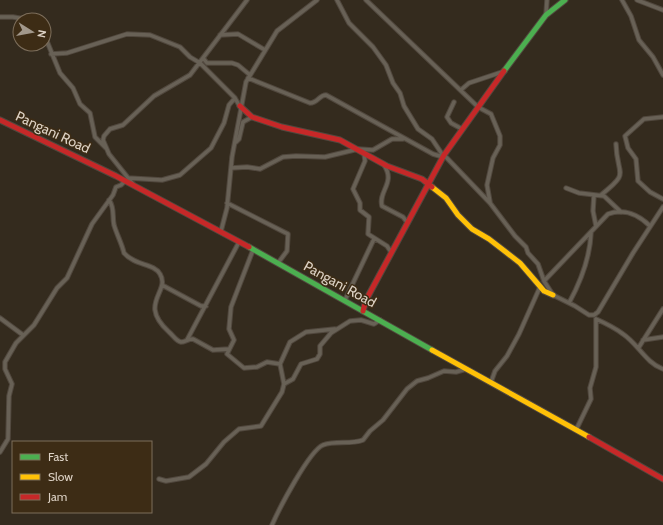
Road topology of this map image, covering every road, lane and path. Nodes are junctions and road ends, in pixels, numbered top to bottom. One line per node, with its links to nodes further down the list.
1 (247, 0): 13 (street)
2 (317, 0): 14 (street)
3 (337, 0): 35 (street)
4 (366, 0): 21 (street)
5 (546, 0): 10 (street)
6 (565, 0): 10 (main road)
7 (622, 0): 19 (street)
8 (637, 0): 9 (street)
9 (663, 10)
10 (546, 15): 18 (main road)
11 (0, 17): 12 (street)
12 (12, 17)
13 (220, 36): 14 (street); 16 (street)
14 (265, 50): 20 (street)
15 (51, 54): 17 (street); 33 (street)
16 (203, 58): 17 (street); 20 (street)
17 (200, 62): 22 (street); 33 (street)
18 (506, 71): 21 (street); 25 (main road)
19 (663, 75)
20 (249, 76): 24 (street); 30 (street)
21 (462, 89): 25 (street)
22 (235, 98): 24 (street); 38 (street)
23 (454, 102): 29 (street)
24 (240, 106): 26 (main road); 31 (street)
25 (478, 107): 29 (main road); 46 (street)
26 (252, 117): 31 (street); 34 (main road)
27 (663, 117): 43 (street)
28 (0, 120): 38 (main road, Pangani Road)
29 (462, 129): 35 (main road)
30 (404, 139): 34 (street); 35 (street)
31 (235, 143): 37 (street)
32 (616, 144): 42 (street)
33 (107, 149): 38 (street)
34 (361, 150): 36 (main road); 37 (street); 54 (street)
35 (444, 156): 39 (main road); 46 (street)
36 (384, 164): 39 (main road); 49 (street)
37 (231, 168): 45 (street)
38 (126, 180): 44 (street); 52 (main road, Pangani Road)
39 (427, 184): 49 (main road); 61 (main road)
40 (566, 188): 41 (street)
41 (594, 195): 42 (street); 50 (street)
42 (602, 195): 48 (street)
43 (663, 199)
44 (109, 200): 60 (street); 73 (street)
45 (227, 203): 52 (street); 58 (street)
46 (490, 203): 59 (street)
47 (663, 207): 51 (street)
48 (621, 212): 50 (street); 51 (street)
49 (407, 222): 57 (main road)
50 (596, 226): 53 (street)
51 (650, 226): 68 (street)
52 (221, 231): 55 (main road, Pangani Road)
53 (591, 232): 59 (street); 64 (street)
54 (374, 239): 57 (street); 63 (street)
55 (239, 242): 56 (main road, Pangani Road); 65 (street)
56 (252, 250): 58 (main road, Pangani Road); 78 (street)
57 (391, 253): 67 (main road)
58 (278, 263): 63 (main road, Pangani Road)
59 (544, 281): 62 (street)
60 (162, 285): 65 (street); 75 (street)
61 (540, 287): 62 (main road); 82 (street)
62 (553, 295): 64 (street)
63 (345, 300): 67 (main road, Pangani Road)
64 (568, 302): 68 (street)
65 (206, 306): 75 (street)
66 (663, 309): 76 (street)
67 (363, 311): 71 (main road, Pangani Road)
68 (589, 315): 70 (street)
69 (0, 318): 73 (street)
70 (596, 319): 77 (street); 84 (street)
71 (380, 320): 72 (street); 80 (main road, Pangani Road)
72 (335, 329): 79 (street); 83 (street)
73 (23, 335): 85 (street)
74 (663, 337): 76 (street)
75 (187, 340): 78 (street)
76 (643, 340): 77 (street)
77 (639, 347): 81 (street)
78 (229, 349): 79 (street)
79 (280, 364): 83 (street)
80 (466, 369): 82 (main road, Pangani Road); 88 (street)
81 (663, 369)
82 (491, 382): 84 (main road, Pangani Road)
83 (284, 384): 86 (street)
84 (576, 430): 87 (main road, Pangani Road)
85 (0, 452)
86 (159, 479)
87 (663, 479)
88 (272, 525)

